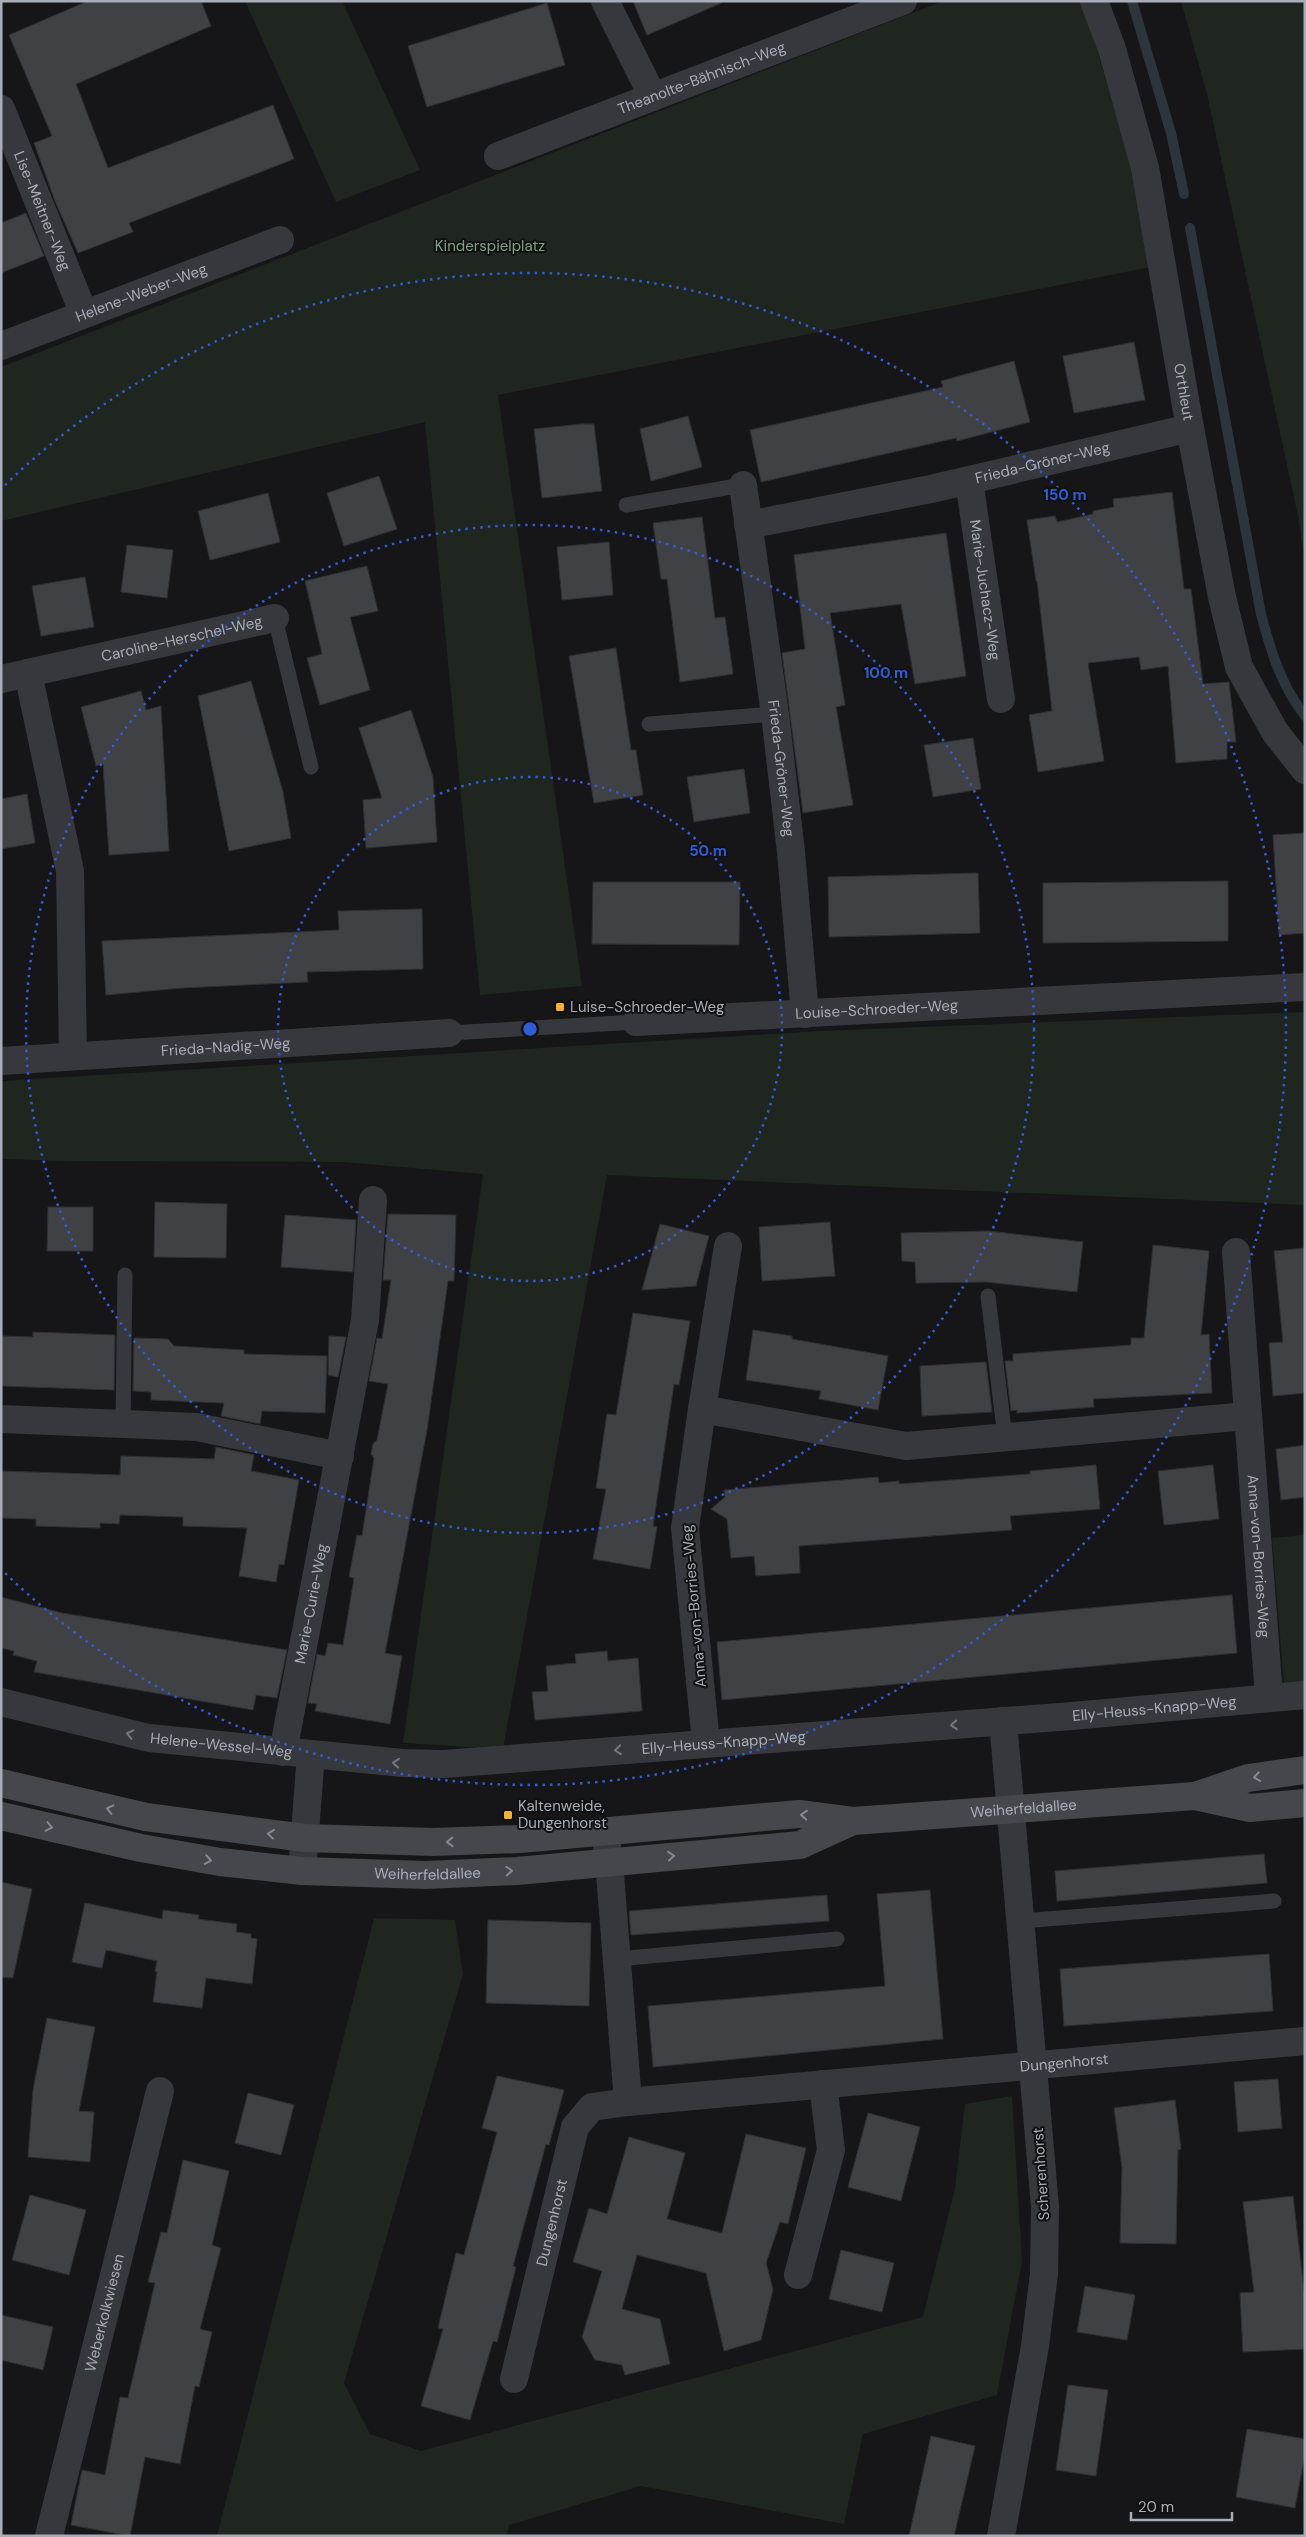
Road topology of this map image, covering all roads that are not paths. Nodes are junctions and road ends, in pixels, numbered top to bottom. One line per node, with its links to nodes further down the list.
1 (605, 1): 5 (street)
2 (903, 1): 4 (street, Theanolte-Bähnisch-Weg)
3 (1094, 1): 11 (street, Orthleut)
4 (857, 10): 5 (street, Theanolte-Bähnisch-Weg)
5 (653, 97): 7 (street, Theanolte-Bähnisch-Weg)
6 (1, 108): 9 (street, Lise-Meitner-Weg)
7 (498, 156)
8 (280, 240): 9 (street, Helene-Weber-Weg)
9 (84, 314): 10 (street, Helene-Weber-Weg)
10 (1, 346)
11 (1190, 428): 12 (street, Frieda-Gröner-Weg); 23 (street, Orthleut)
12 (969, 481): 15 (street, Frieda-Gröner-Weg); 19 (street, Marie-Juchacz-Weg)
13 (743, 485): 14 (lane, Frieda-Gröner-Weg); 15 (street, Frieda-Gröner-Weg)
14 (626, 505)
15 (748, 526): 20 (street, Frieda-Gröner-Weg)
16 (275, 618): 17 (street, Caroline-Herschel-Weg); 22 (lane, Caroline-Herschel-Weg)
17 (28, 673): 18 (street, Caroline-Herschel-Weg); 28 (street)
18 (1, 679)
19 (1001, 699)
20 (775, 714): 21 (lane); 25 (street, Frieda-Gröner-Weg)
21 (649, 724)
22 (311, 767)
23 (1305, 770)
24 (1305, 987): 25 (street, Louise-Schroeder-Weg)
25 (805, 1014): 26 (street, Louise-Schroeder-Weg)
26 (636, 1022): 27 (lane, Louise-Schroeder-Weg)
27 (449, 1033): 28 (street, Frieda-Nadig-Weg)
28 (73, 1056): 29 (street, Frieda-Nadig-Weg)
29 (1, 1061)
30 (373, 1200): 40 (street, Marie-Curie-Weg)
31 (728, 1246): 35 (street, Anna-von-Borries-Weg)
32 (1236, 1252): 36 (street, Anna-von-Borries-Weg)
33 (125, 1275): 38 (lane)
34 (988, 1296): 39 (lane)
35 (702, 1409): 39 (street); 45 (street, Anna-von-Borries-Weg)
36 (1248, 1416): 39 (street); 42 (street, Anna-von-Borries-Weg)
37 (1, 1419): 38 (street)
38 (123, 1423): 40 (street)
39 (1005, 1438)
40 (340, 1456): 46 (street, Marie-Curie-Weg)
41 (1305, 1695): 42 (street, Elly-Heuss-Knapp-Weg)
42 (1269, 1697): 44 (street, Elly-Heuss-Knapp-Weg)
43 (1, 1702): 46 (street, Helene-Wessel-Weg, one-way to 43)
44 (1003, 1721): 45 (street, Elly-Heuss-Knapp-Weg, one-way to 45); 53 (street)
45 (706, 1743): 48 (street, Elly-Heuss-Knapp-Weg, one-way to 48)
46 (282, 1752): 47 (street, Helene-Wessel-Weg)
47 (311, 1754): 48 (street, Helene-Wessel-Weg, one-way to 47); 57 (street)
48 (444, 1764)
49 (1305, 1770): 51 (main road, Weiherfeldallee, one-way to 51)
50 (1, 1783): 57 (main road, Weiherfeldallee, one-way to 50)
51 (1195, 1796): 52 (main road, Weiherfeldallee); 53 (main road, Weiherfeldallee)
52 (1305, 1803)
53 (1011, 1810): 55 (main road, Weiherfeldallee); 61 (street, Scherenhorst)
54 (1, 1816): 59 (main road, Weiherfeldallee, one-way to 59)
55 (853, 1821): 56 (main road, Weiherfeldallee, one-way to 56); 58 (main road, Weiherfeldallee, one-way to 55)
56 (604, 1831): 57 (main road, Weiherfeldallee, one-way to 57); 58 (street)
57 (305, 1838): 59 (street)
58 (609, 1861): 59 (main road, Weiherfeldallee, one-way to 58); 63 (street)
59 (302, 1871)
60 (1274, 1901): 61 (lane)
61 (1021, 1921): 65 (street, Scherenhorst)
62 (837, 1939): 63 (lane)
63 (617, 1959): 68 (street)
64 (1305, 2041): 65 (street, Dungenhorst)
65 (1033, 2065): 66 (street, Dungenhorst); 72 (street, Scherenhorst)
66 (824, 2084): 68 (street, Dungenhorst); 69 (street)
67 (160, 2091): 71 (street, Weberkolkwiesen)
68 (628, 2102): 70 (street, Dungenhorst)
69 (798, 2275)
70 (514, 2379)
71 (49, 2536)
72 (1001, 2536)

